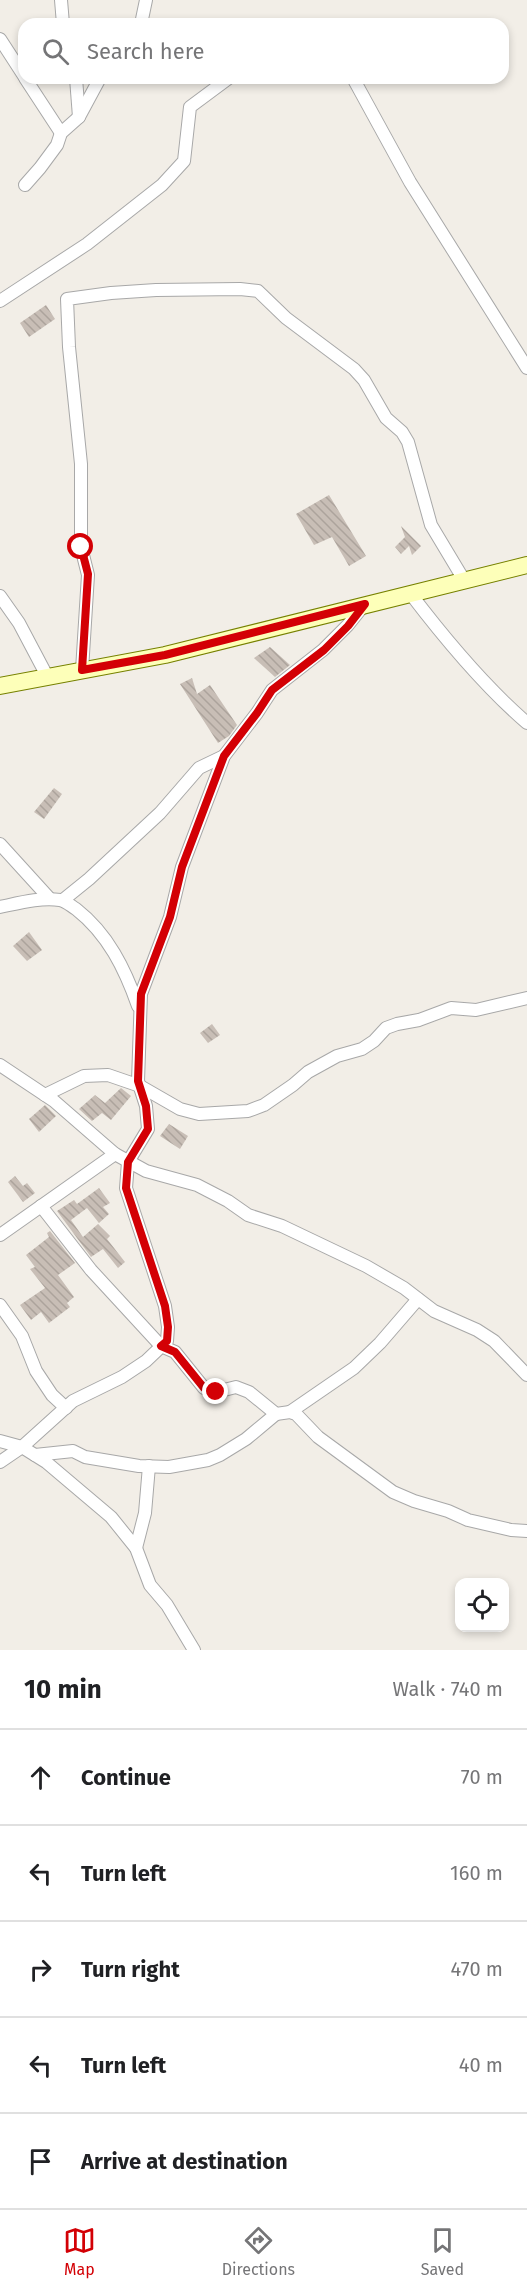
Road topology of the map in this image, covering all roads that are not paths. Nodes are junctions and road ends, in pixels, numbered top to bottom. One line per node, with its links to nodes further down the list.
1 (61, 0): 3 (street)
2 (146, 0): 4 (street)
3 (62, 18)
4 (142, 18)
5 (0, 39): 6 (street)
6 (18, 66)
7 (30, 84): 13 (street)
8 (76, 84): 12 (street)
9 (97, 84): 12 (street)
10 (221, 84): 15 (street)
11 (356, 84): 16 (street)
12 (79, 117): 13 (street)
13 (61, 133): 14 (street)
14 (25, 185)
15 (0, 301)
16 (527, 368)
17 (527, 565): 18 (street)
18 (464, 580): 19 (street); 22 (street)
19 (410, 593): 21 (street); 25 (street)
20 (0, 596): 23 (street)
21 (365, 604): 22 (street); 26 (street)
22 (82, 670): 23 (street)
23 (47, 676): 24 (street)
24 (0, 686)
25 (527, 723)
26 (224, 756): 29 (street); 32 (street)
27 (0, 844): 28 (street)
28 (50, 899): 29 (street); 30 (street)
29 (63, 900): 32 (street)
30 (0, 907)
31 (527, 998): 34 (street)
32 (140, 1010): 34 (street)
33 (0, 1065): 35 (street)
34 (140, 1086): 35 (street); 37 (street)
35 (45, 1095): 36 (street)
36 (115, 1154): 37 (street); 38 (street)
37 (128, 1162): 40 (street); 42 (street)
38 (41, 1206): 39 (street); 42 (street)
39 (0, 1235)
40 (418, 1299): 43 (street); 45 (street)
41 (0, 1305): 44 (street)
42 (161, 1346): 44 (street); 46 (street)
43 (527, 1375)
44 (66, 1408): 48 (street)
45 (290, 1412): 46 (street); 52 (street)
46 (276, 1414): 51 (street)
47 (0, 1441): 48 (street)
48 (22, 1447): 49 (street); 50 (street)
49 (35, 1455): 51 (street); 53 (street)
50 (0, 1462)
51 (149, 1466): 53 (street)
52 (527, 1532)
53 (136, 1548): 54 (street)
54 (194, 1650)

